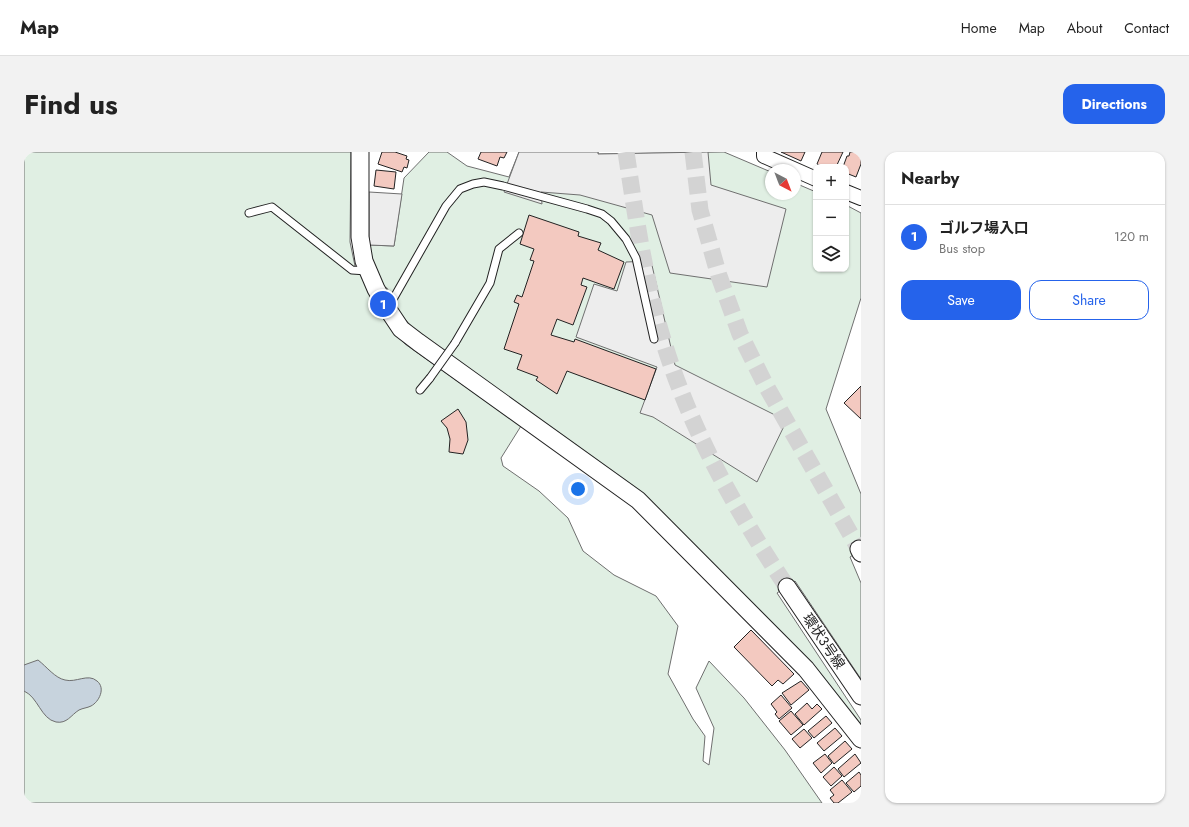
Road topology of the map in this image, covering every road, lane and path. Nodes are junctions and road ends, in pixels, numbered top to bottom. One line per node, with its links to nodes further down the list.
1 (764, 152): 3 (street)
2 (361, 153): 8 (street)
3 (813, 177)
4 (849, 193): 5 (street)
5 (861, 198)
6 (249, 213): 8 (lane)
7 (518, 233): 11 (lane, bridge)
8 (369, 271): 9 (street)
9 (388, 308): 10 (lane); 14 (street)
10 (654, 339)
11 (420, 390)
12 (787, 587): 13 (street, 環状3号線)
13 (861, 696)
14 (861, 739)

